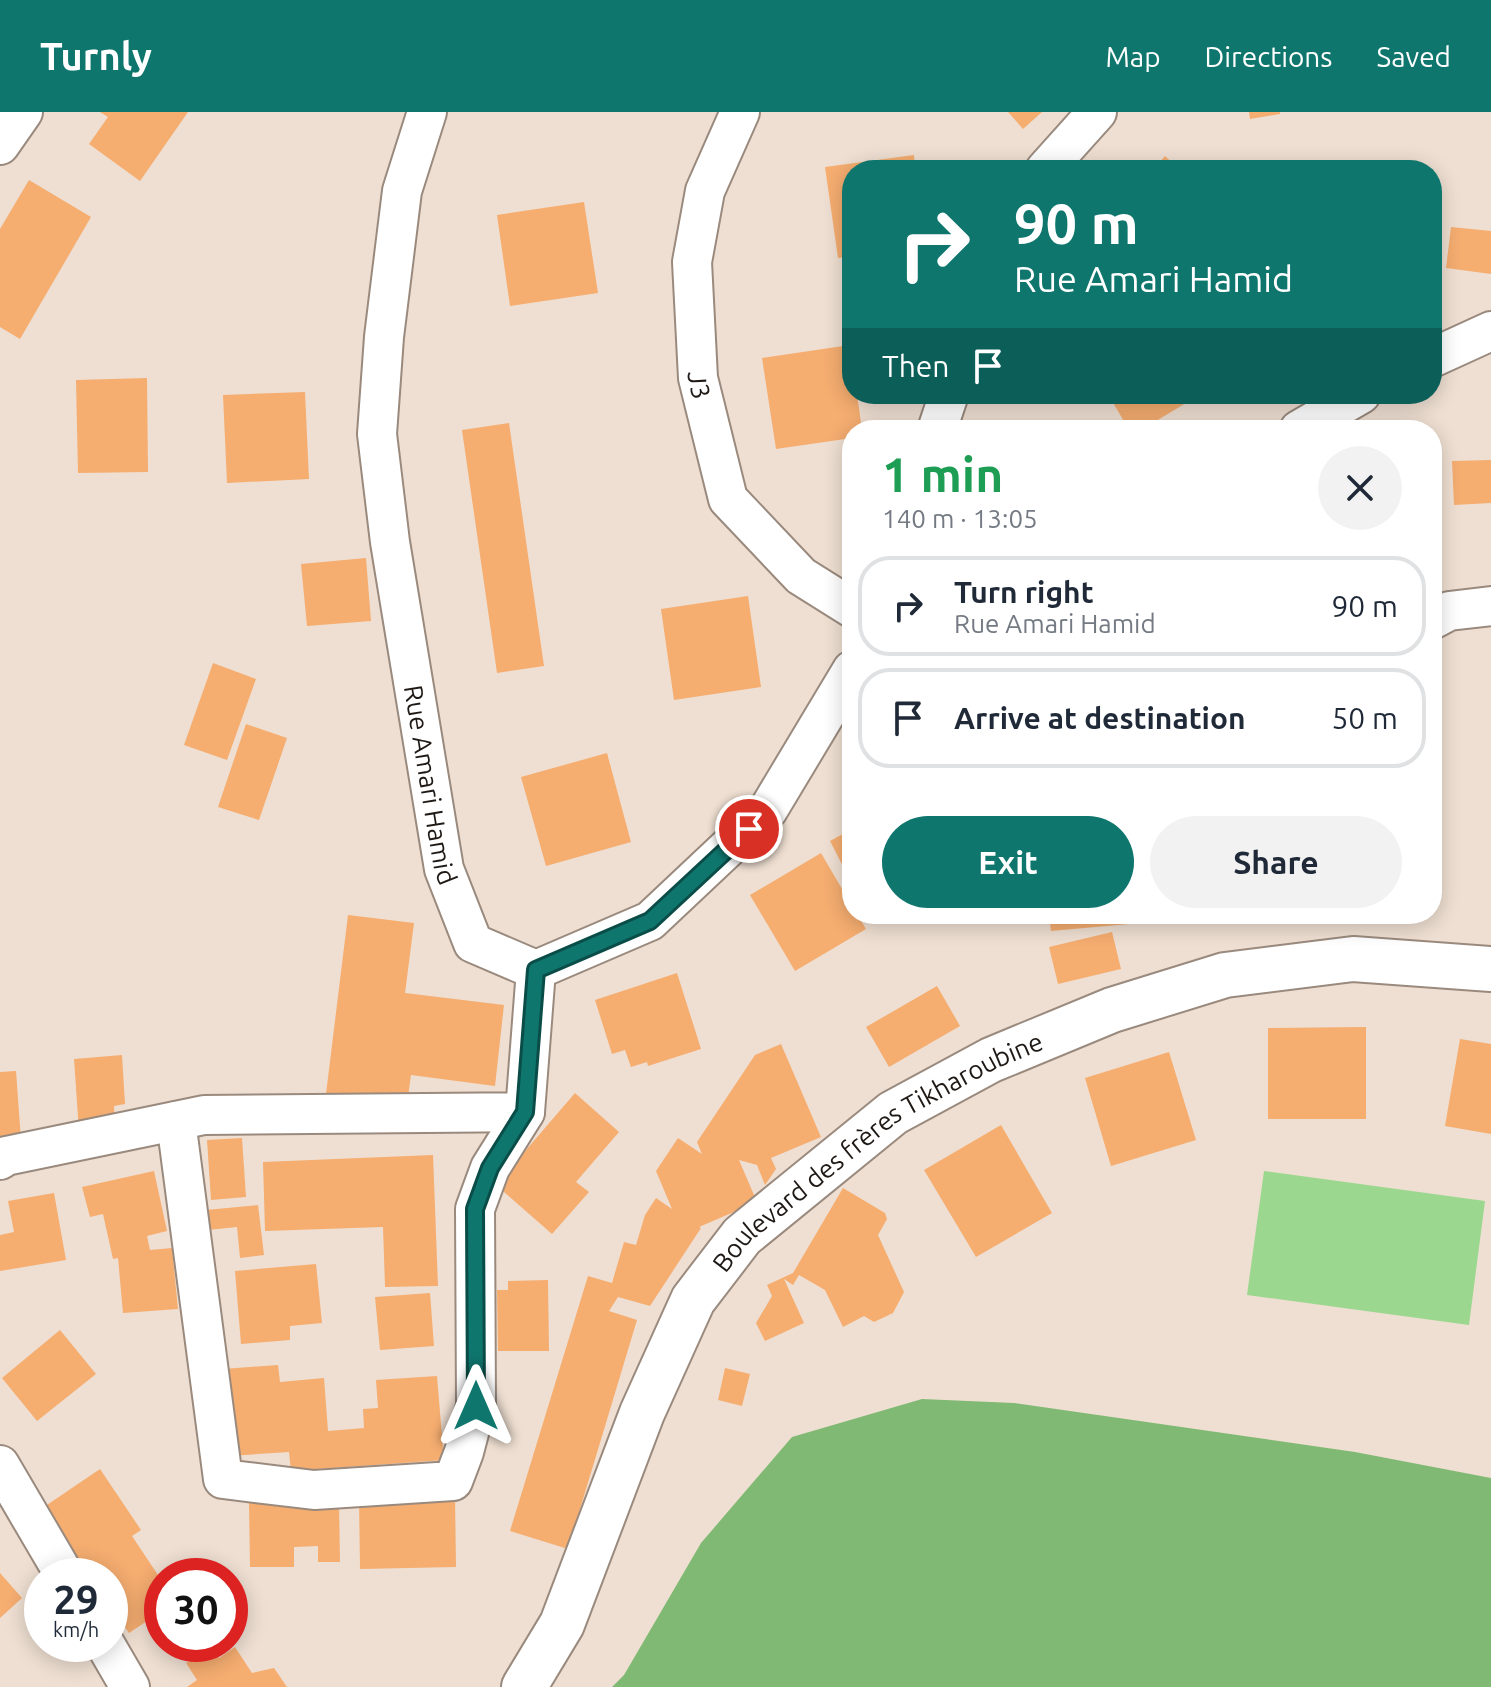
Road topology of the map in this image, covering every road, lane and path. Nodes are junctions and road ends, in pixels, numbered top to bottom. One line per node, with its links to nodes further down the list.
1 (23, 112): 5 (street)
2 (427, 112): 16 (street, Rue Amari Hamid)
3 (740, 112): 11 (street, J3)
4 (1097, 112): 6 (street)
5 (0, 145)
6 (1054, 160)
7 (1491, 331): 8 (street)
8 (1442, 353)
9 (1344, 404): 10 (street)
10 (1316, 420)
11 (842, 602)
12 (1491, 606): 13 (street)
13 (1442, 615)
14 (842, 689): 16 (street)
15 (1491, 969): 24 (street, Boulevard des frères Tikharoubine)
16 (536, 970): 17 (street)
17 (525, 1112): 18 (street); 18 (street)
18 (176, 1121): 19 (street)
19 (0, 1160)
20 (0, 1465): 21 (street)
21 (54, 1558)
22 (115, 1662): 23 (street)
23 (130, 1687)
24 (524, 1687)

